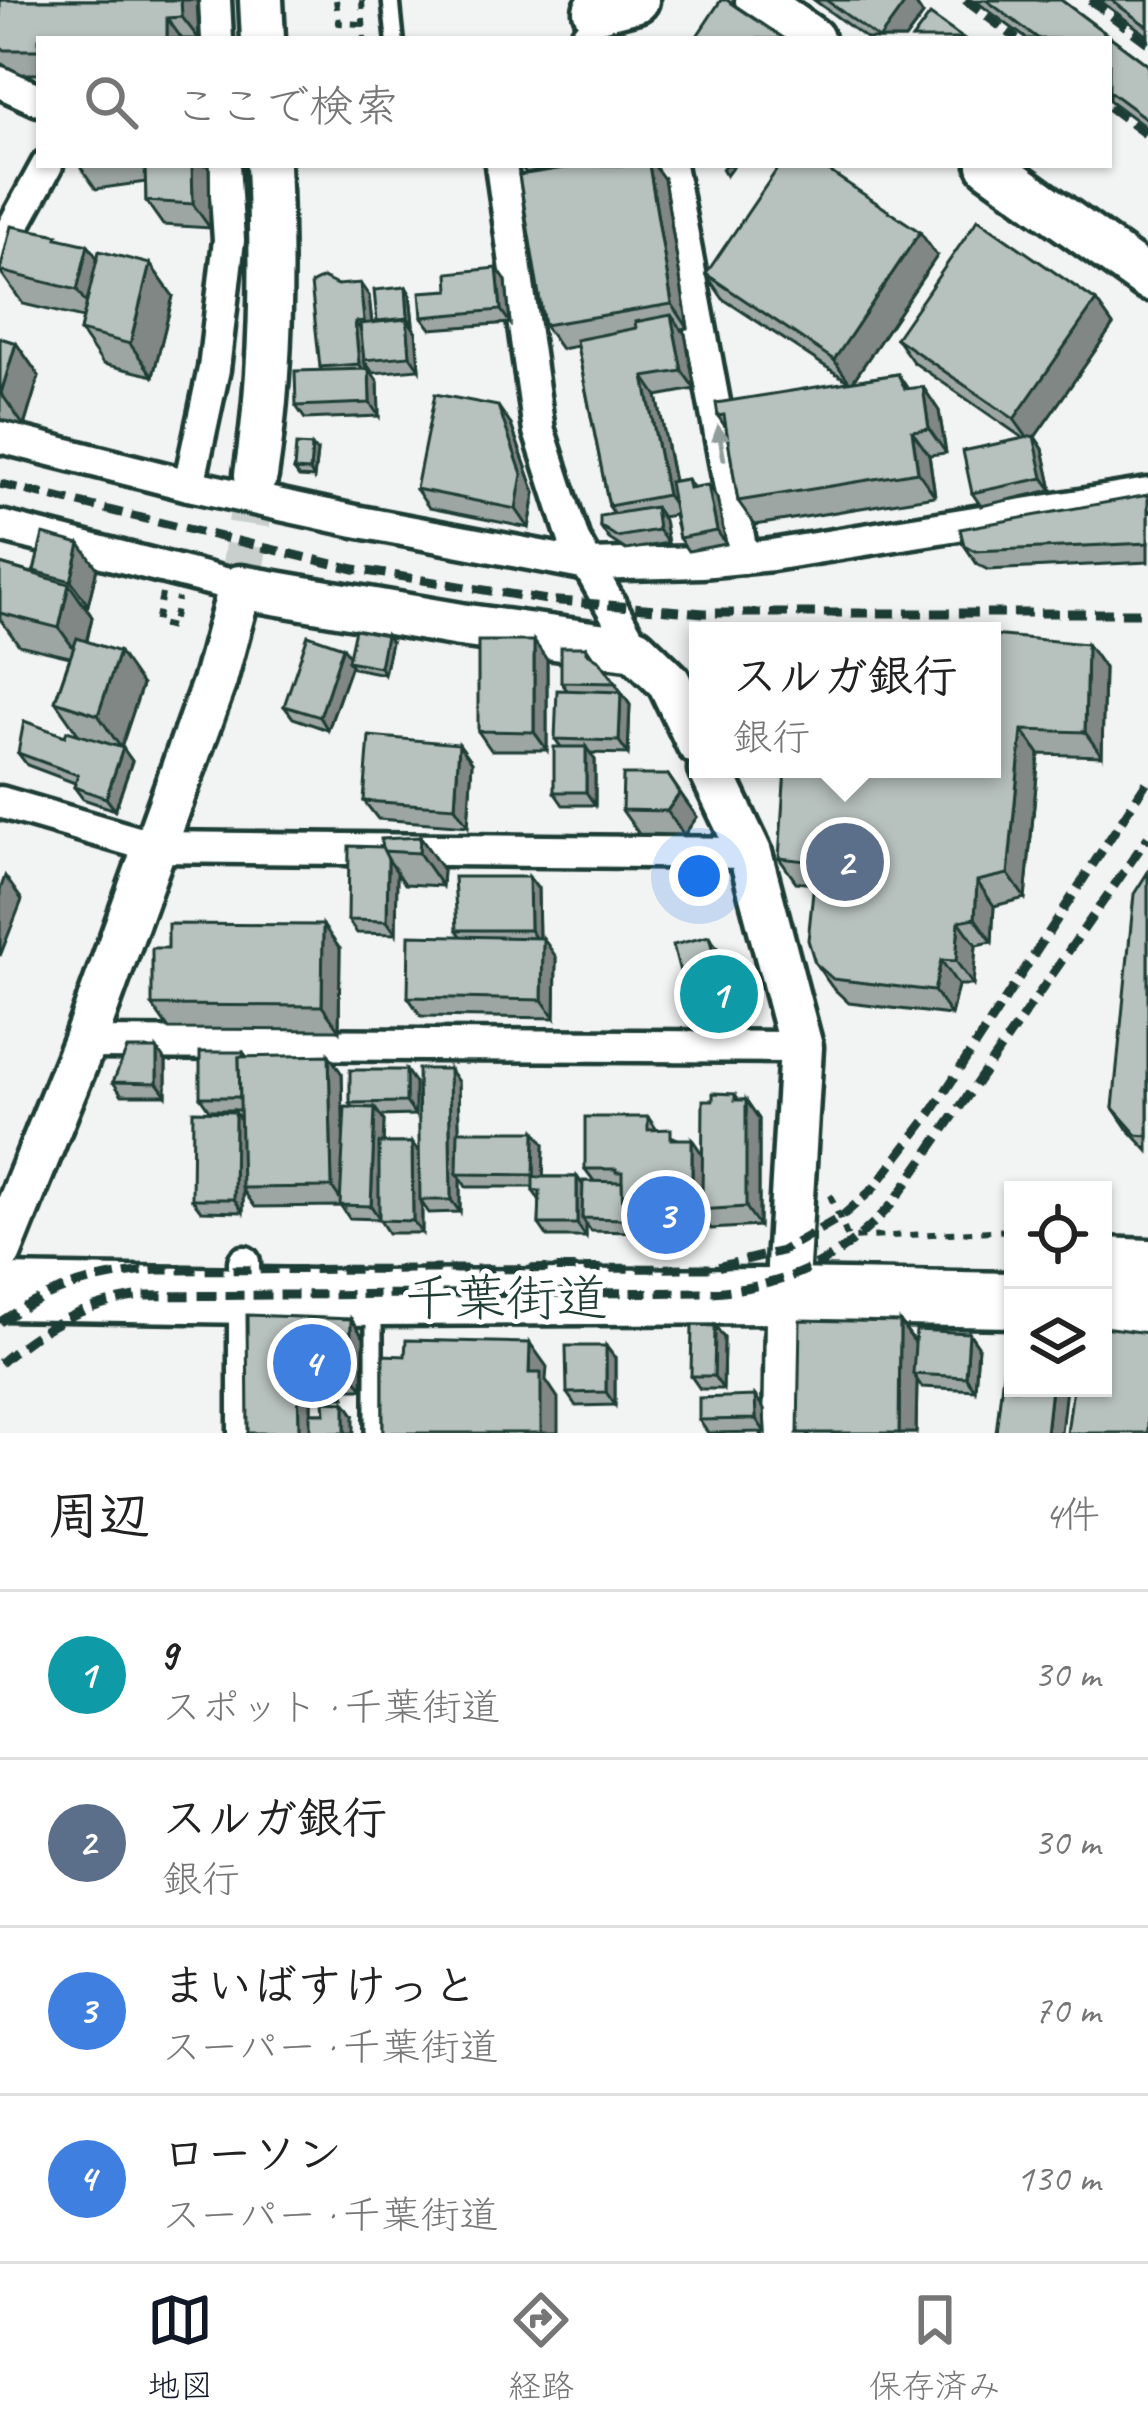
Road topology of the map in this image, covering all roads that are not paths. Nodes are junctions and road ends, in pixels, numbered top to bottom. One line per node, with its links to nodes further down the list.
1 (215, 0): 7 (street)
2 (261, 0): 8 (street)
3 (391, 0): 9 (lane)
4 (637, 0): 6 (street)
5 (757, 0): 10 (street)
6 (587, 17)
7 (217, 36)
8 (263, 36)
9 (394, 36)
10 (808, 36)
11 (0, 82): 12 (street)
12 (36, 99)
13 (45, 168): 19 (street)
14 (224, 168): 23 (street)
15 (268, 168): 22 (street)
16 (501, 168): 27 (street)
17 (671, 168): 26 (street, one-way to 17)
18 (992, 168): 20 (street)
19 (0, 251)
20 (1148, 279)
21 (0, 437): 23 (street)
22 (256, 475)
23 (189, 485): 27 (street)
24 (1148, 494): 26 (street)
25 (0, 526): 28 (street)
26 (742, 558): 27 (street)
27 (588, 565): 29 (street)
28 (240, 586): 29 (street); 33 (street)
29 (635, 650): 30 (street)
30 (689, 724)
31 (714, 778): 34 (street)
32 (0, 802): 33 (street)
33 (154, 847): 34 (street); 35 (street)
34 (750, 853): 36 (street)
35 (84, 1042): 36 (street); 37 (street)
36 (801, 1047): 43 (street)
37 (0, 1251)
38 (0, 1262): 42 (highway, 千葉街道)
39 (1004, 1265): 43 (highway, 千葉街道)
40 (1112, 1265): 41 (highway)
41 (1148, 1267)
42 (245, 1278): 43 (highway, 千葉街道); 44 (highway, 千葉街道); 45 (highway, 千葉街道); 49 (street)
43 (788, 1281): 45 (highway, 千葉街道); 46 (highway, 千葉街道); 51 (street)
44 (0, 1292)
45 (374, 1298): 50 (lane)
46 (1004, 1299)
47 (1112, 1304): 48 (highway)
48 (1148, 1306)
49 (244, 1433)
50 (374, 1433)
51 (784, 1433)

